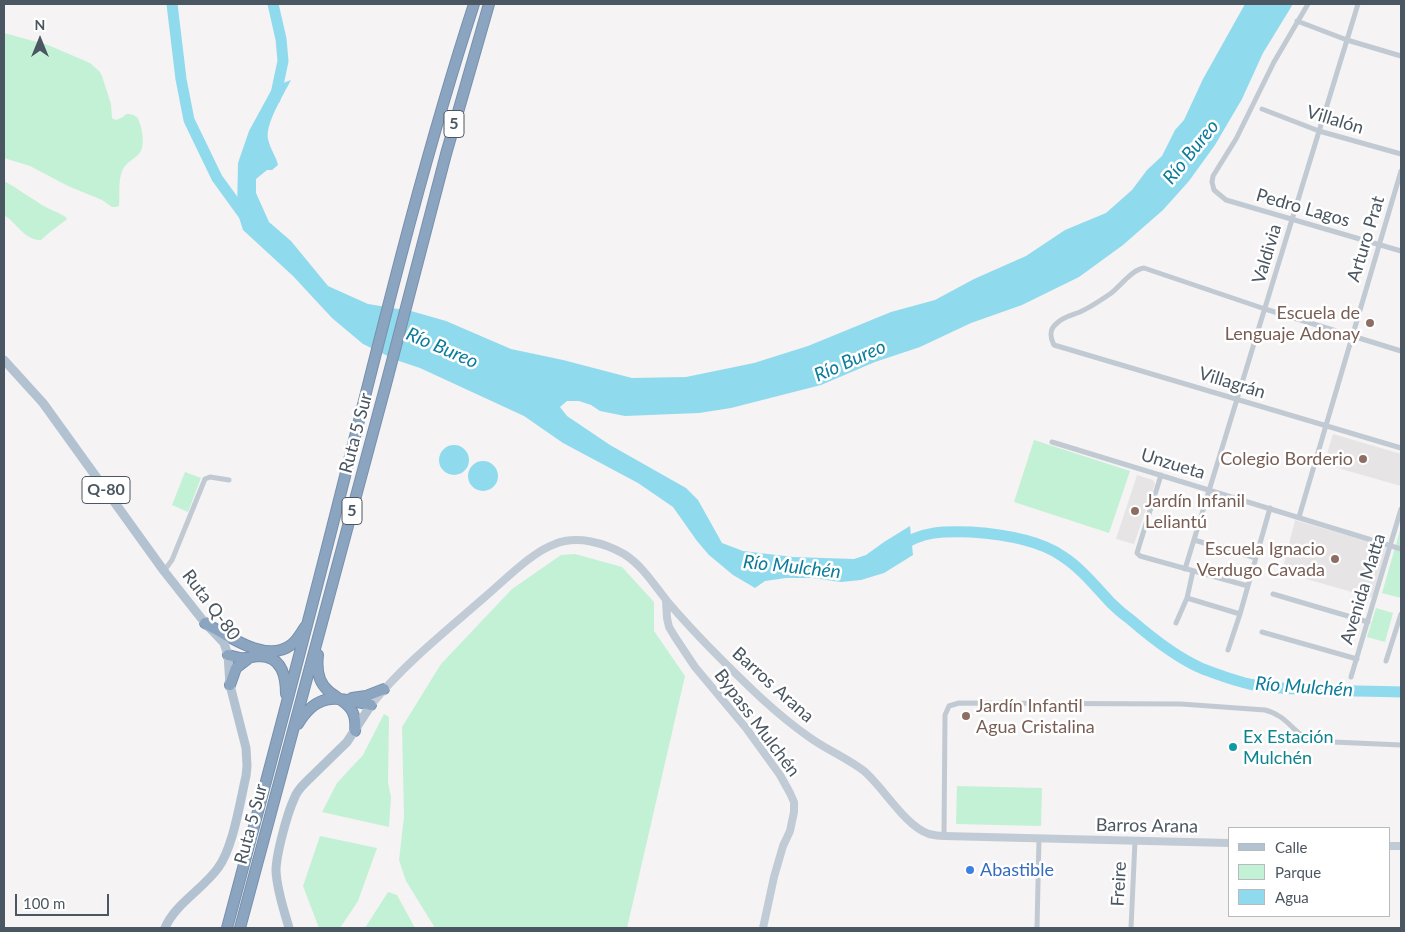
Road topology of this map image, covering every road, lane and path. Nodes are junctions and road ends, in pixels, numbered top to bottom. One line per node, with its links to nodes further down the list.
1 (474, 4): 42 (highway, Ruta 5 Sur / 5)
2 (489, 4): 47 (highway, Ruta 5 Sur / 5)
3 (1308, 4): 5 (street)
4 (1358, 4): 6 (street, Valdivia)
5 (1297, 22): 6 (street); 12 (street, Pedro Lagos)
6 (1347, 40): 7 (street); 9 (street, Valdivia)
7 (1401, 56)
8 (1262, 109): 9 (street, Villalón)
9 (1319, 131): 10 (street, Villalón); 12 (street, Valdivia)
10 (1401, 154)
11 (1401, 171): 13 (street, Arturo Prat)
12 (1292, 220): 13 (street, Pedro Lagos); 15 (street, Valdivia)
13 (1379, 245): 14 (street, Pedro Lagos); 16 (street, Arturo Prat)
14 (1401, 251)
15 (1265, 308): 16 (street); 19 (street, Valdivia); 19 (street, Villagrán)
16 (1352, 336): 17 (street); 20 (street, Arturo Prat)
17 (1401, 351)
18 (4, 360): 34 (main road, Ruta Q-80 / Q-80)
19 (1237, 399): 20 (street, Villagrán); 25 (street, Valdivia)
20 (1325, 426): 22 (street, Villagrán); 28 (street, Arturo Prat)
21 (1052, 442): 23 (street, Unzueta)
22 (1401, 448)
23 (1162, 475): 25 (street, Unzueta); 33 (street)
24 (229, 480): 34 (street)
25 (1209, 489): 26 (street, Unzueta); 29 (street, Valdivia)
26 (1270, 508): 28 (street, Unzueta); 32 (street)
27 (1401, 509): 30 (street, Avenida Matta)
28 (1299, 517): 30 (street, Unzueta)
29 (1194, 540): 32 (street); 33 (street, Valdivia)
30 (1391, 545): 31 (street, Unzueta); 43 (street, Avenida Matta)
31 (1401, 548)
32 (1256, 558): 36 (street)
33 (1185, 569): 35 (street)
34 (164, 571): 44 (main road, Ruta Q-80 / Q-80)
35 (1193, 571): 36 (street); 38 (street)
36 (1248, 586): 40 (street)
37 (1273, 594): 43 (street)
38 (1187, 598): 40 (street); 45 (street)
39 (666, 600): 56 (main road, Barros Arana); 63 (main road, Barros Arana); 71 (main road, Bypass Mulchén)
40 (1240, 614): 49 (street)
41 (1401, 614): 53 (street)
42 (309, 620): 48 (highway); 59 (highway, Ruta 5 Sur / 5)
43 (1368, 622): 52 (street, Avenida Matta)
44 (205, 623): 48 (highway); 50 (main road, Ruta Q-80 / Q-80)
45 (1176, 623)
46 (1262, 632): 52 (street)
47 (319, 634): 57 (highway); 61 (highway, Ruta 5 Sur / 5)
48 (248, 645): 50 (highway)
49 (1228, 650)
50 (228, 655): 51 (highway); 55 (main road, Ruta Q-80 / Q-80)
51 (248, 658): 55 (highway); 59 (highway)
52 (1357, 659): 54 (street, Avenida Matta)
53 (1386, 661)
54 (1351, 677)
55 (230, 684): 67 (main road, Ruta Q-80 / Q-80)
56 (384, 689): 57 (highway); 58 (main road, Barros Arana)
57 (341, 699): 58 (highway); 60 (highway); 61 (highway)
58 (371, 705): 60 (main road)
59 (286, 708): 68 (highway, Ruta 5 Sur / 5)
60 (355, 730): 70 (main road)
61 (292, 736): 69 (highway, Ruta 5 Sur / 5)
62 (1401, 745): 63 (street)
63 (944, 836): 64 (main road, Barros Arana)
64 (1039, 839): 65 (main road, Barros Arana); 72 (street)
65 (1135, 841): 66 (main road, Barros Arana); 73 (street, Freire)
66 (1228, 843)
67 (165, 928)
68 (227, 928)
69 (240, 928)
70 (289, 928)
71 (762, 928)
72 (1037, 928)
73 (1131, 928)

